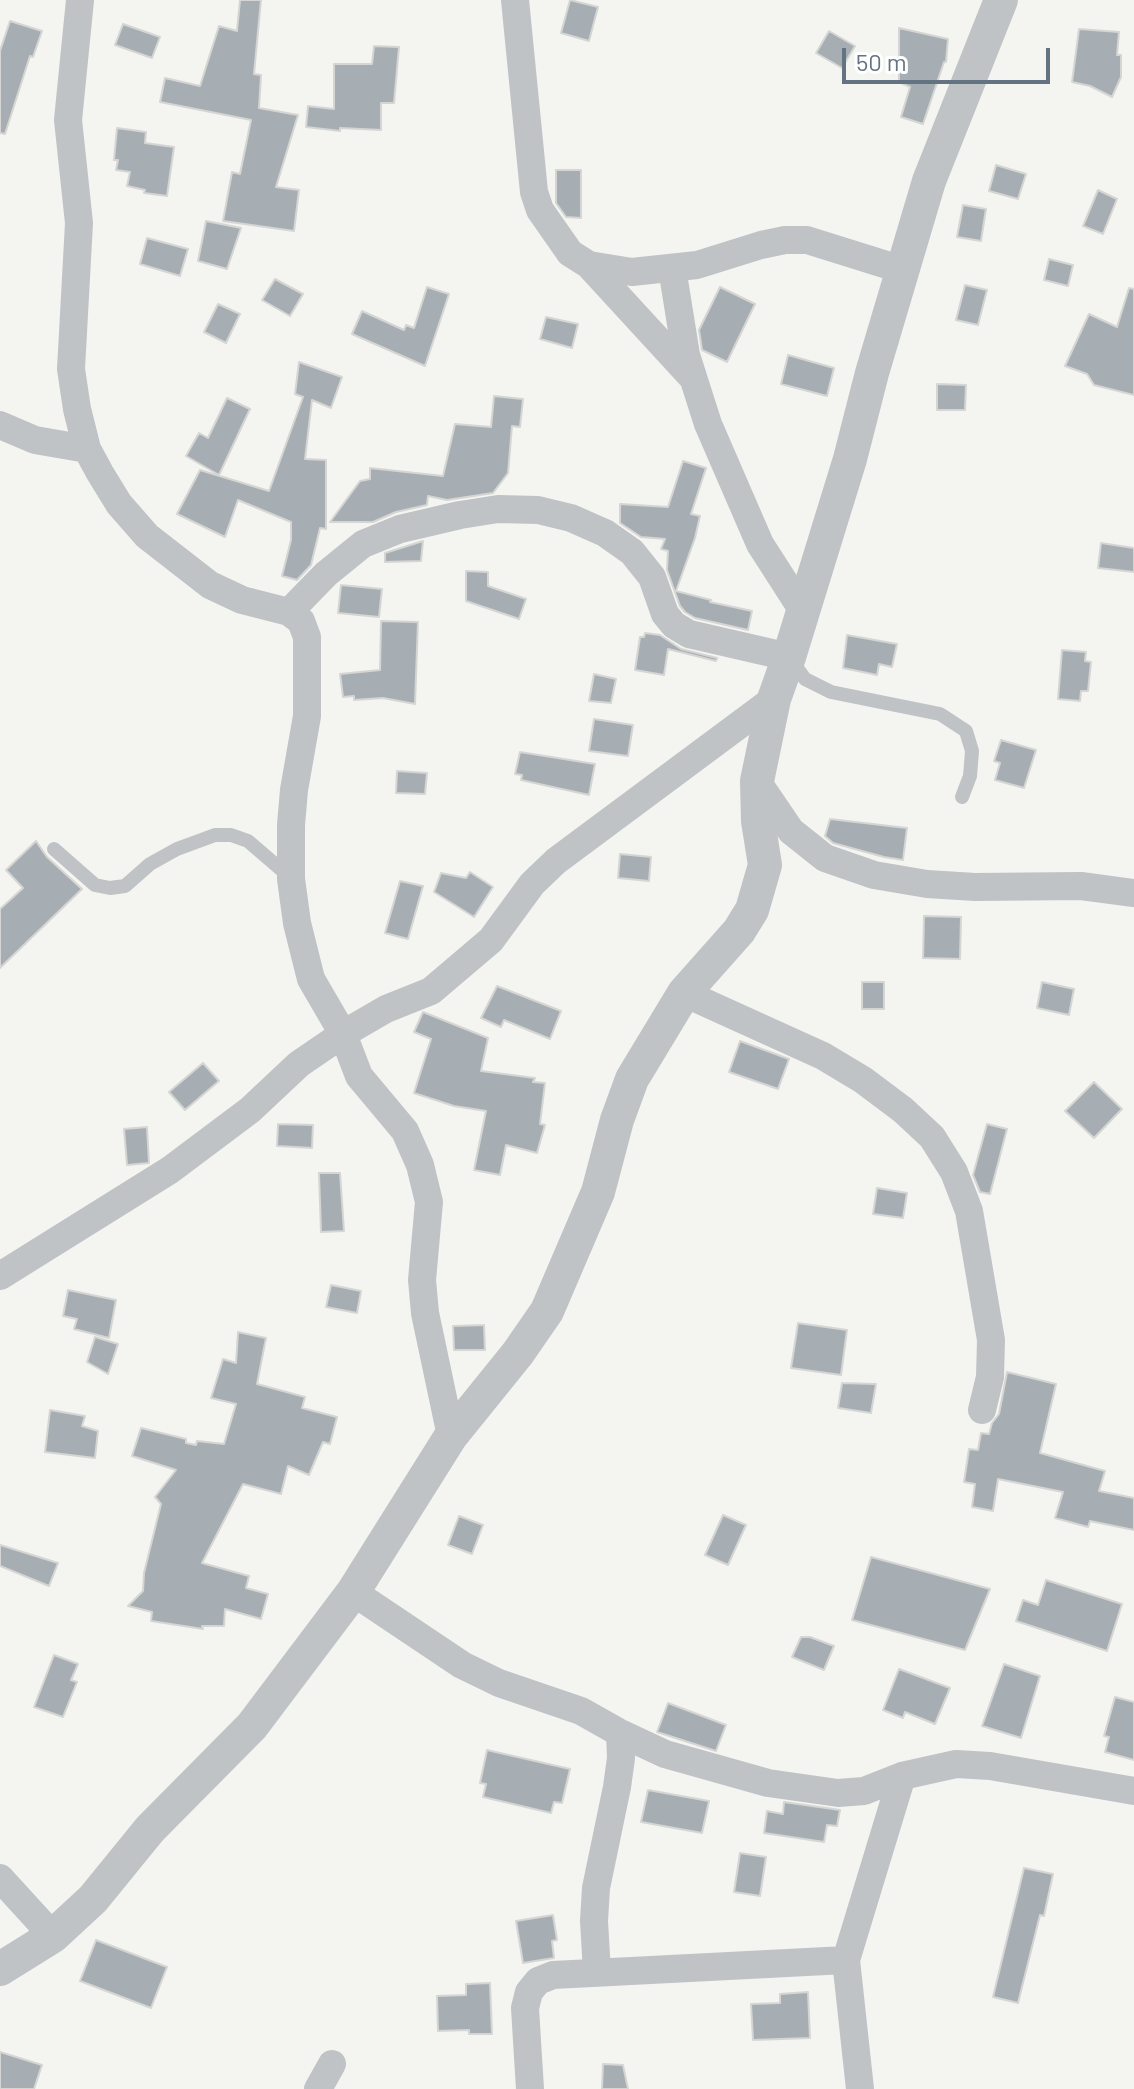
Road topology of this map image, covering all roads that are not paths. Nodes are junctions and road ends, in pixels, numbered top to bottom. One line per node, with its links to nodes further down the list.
1 (80, 0): 9 (street)
2 (515, 0): 4 (street)
3 (1001, 0): 6 (street)
4 (589, 265): 5 (street); 7 (street)
5 (672, 268): 6 (street); 7 (street)
6 (903, 270): 10 (street)
7 (695, 380): 10 (street)
8 (0, 425): 9 (street)
9 (87, 449): 11 (street)
10 (803, 611): 12 (street)
11 (289, 612): 12 (street); 17 (street)
12 (789, 657): 13 (street); 15 (lane)
13 (774, 699): 14 (street); 20 (street)
14 (757, 781): 18 (street); 19 (street)
15 (962, 797)
16 (54, 849): 17 (lane)
17 (291, 879): 20 (street)
18 (1134, 893)
19 (684, 993): 22 (street); 23 (street)
20 (343, 1034): 21 (street); 23 (street)
21 (0, 1276)
22 (982, 1410)
23 (451, 1436): 24 (street)
24 (353, 1592): 25 (street); 29 (street)
25 (620, 1733): 26 (street); 32 (street)
26 (902, 1776): 27 (street); 30 (street)
27 (1134, 1791)
28 (0, 1878): 29 (street)
29 (53, 1936): 31 (street)
30 (846, 1960): 32 (street); 36 (street)
31 (0, 1969)
32 (597, 1972): 35 (street)
33 (332, 2064): 34 (street)
34 (318, 2089)
35 (530, 2089)
36 (860, 2089)

